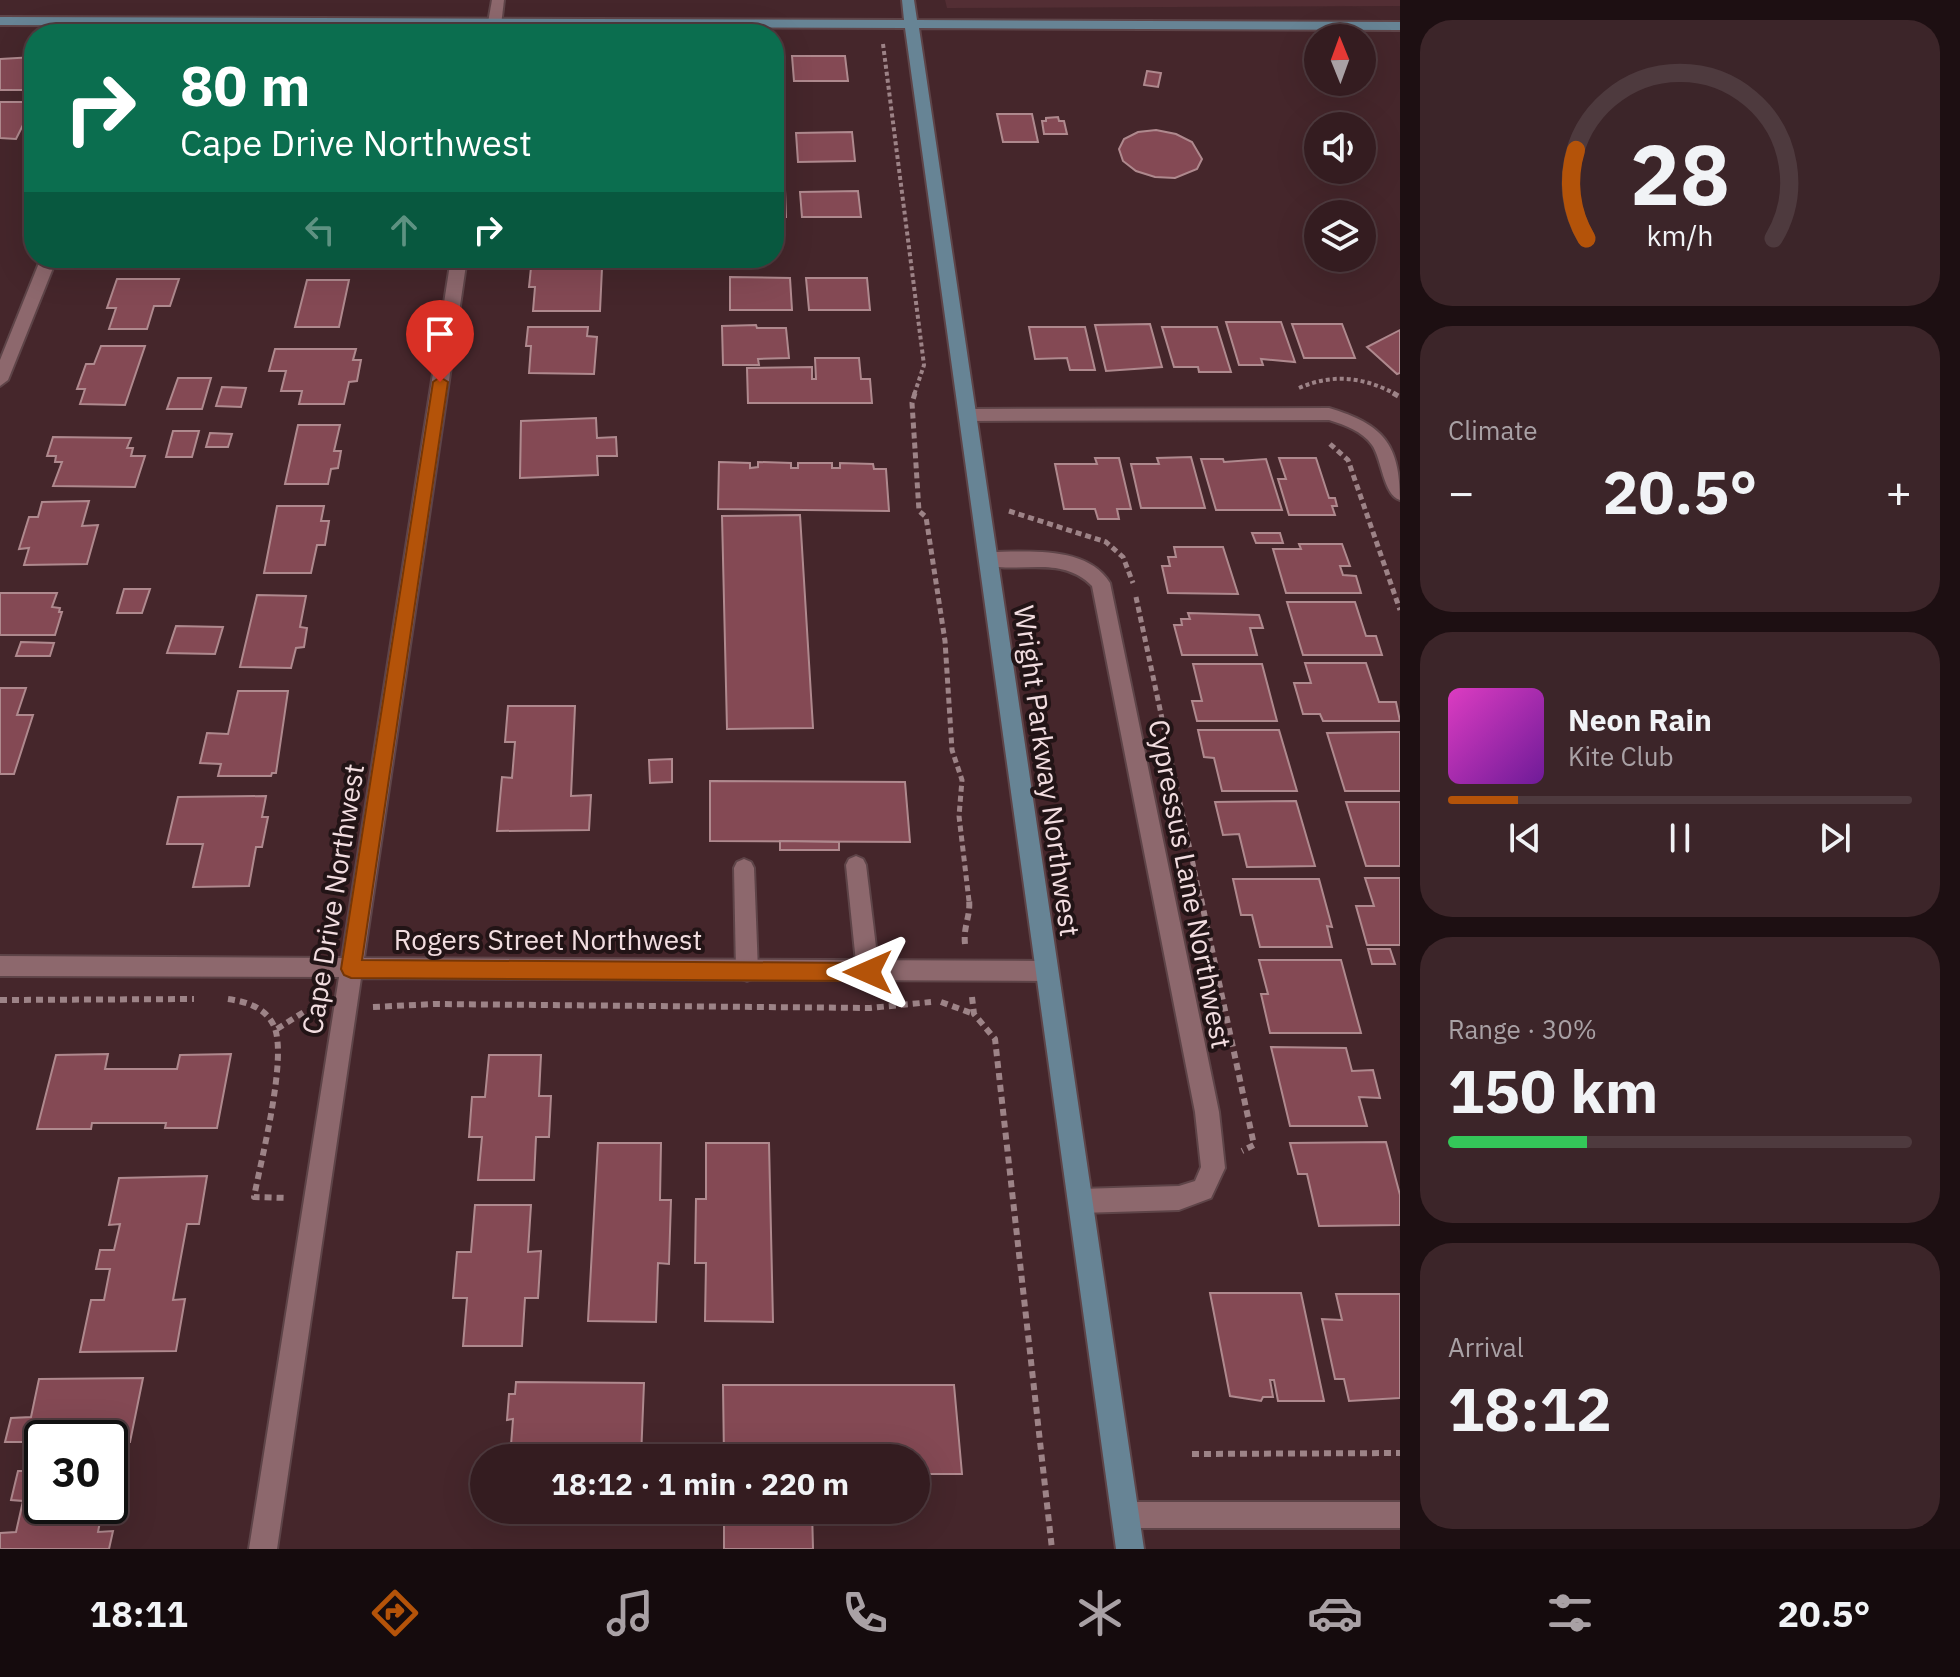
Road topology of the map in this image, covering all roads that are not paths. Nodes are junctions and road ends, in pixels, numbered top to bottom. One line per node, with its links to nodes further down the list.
1 (498, 0): 5 (street)
2 (908, 0): 6 (street, Wright Parkway Northwest)
3 (0, 21): 4 (street)
4 (60, 24)
5 (495, 24)
6 (912, 24): 7 (street); 8 (street); 12 (street, Wright Parkway Northwest)
7 (784, 25)
8 (1400, 26)
9 (45, 268): 11 (street)
10 (457, 268): 18 (street, Cape Drive Northwest)
11 (0, 380)
12 (968, 415): 13 (street); 14 (street, Wright Parkway Northwest)
13 (1400, 494)
14 (989, 559): 20 (street, Wright Parkway Northwest); 22 (street, Cypressus Lane Northwest)
15 (856, 865): 21 (street)
16 (744, 868): 19 (street)
17 (0, 966): 18 (street, Rogers Street Northwest)
18 (351, 969): 19 (street, Rogers Street Northwest); 25 (street, Cape Drive Northwest)
19 (747, 971): 21 (street, Rogers Street Northwest)
20 (1047, 971): 21 (street, Rogers Street Northwest); 22 (street, Wright Parkway Northwest)
21 (868, 972)
22 (1080, 1201): 23 (street, Wright Parkway Northwest)
23 (1125, 1515): 24 (street); 26 (street, Wright Parkway Northwest)
24 (1400, 1515)
25 (263, 1549)
26 (1130, 1549)

